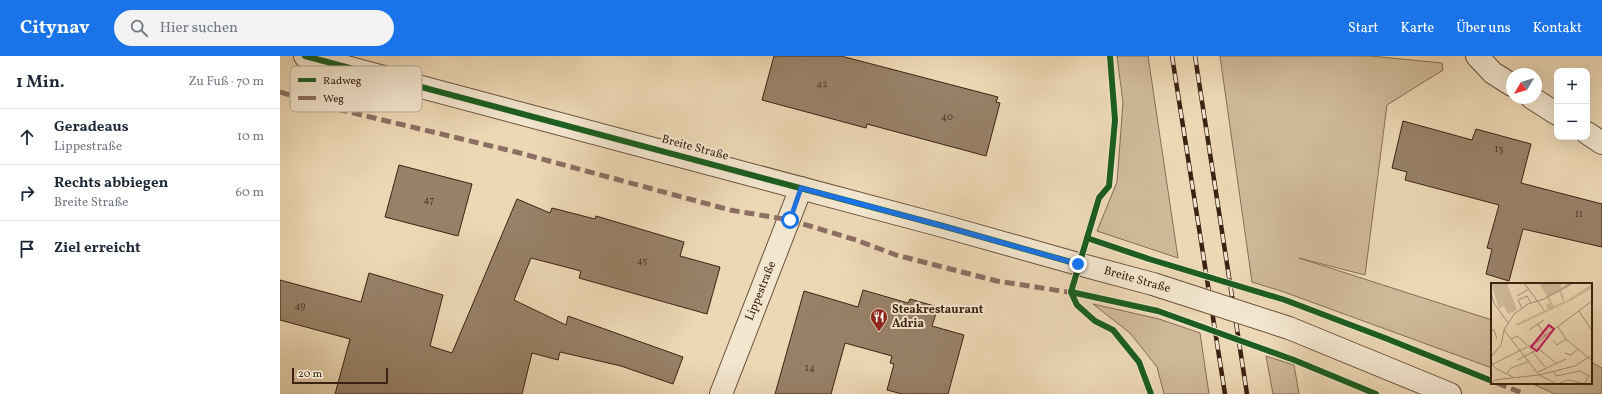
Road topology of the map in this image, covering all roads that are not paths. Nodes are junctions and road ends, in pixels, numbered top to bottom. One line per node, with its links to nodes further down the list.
1 (305, 56): 3 (street, Breite Straße)
2 (1477, 56): 4 (street)
3 (343, 66)
4 (1506, 81)
5 (422, 87): 10 (street, Breite Straße)
6 (1541, 104): 7 (street)
7 (1554, 112)
8 (1590, 135): 9 (street)
9 (1602, 143)
10 (801, 188): 11 (street, Lippestraße); 12 (street, Breite Straße, bridge)
11 (720, 394)
12 (1450, 394)

